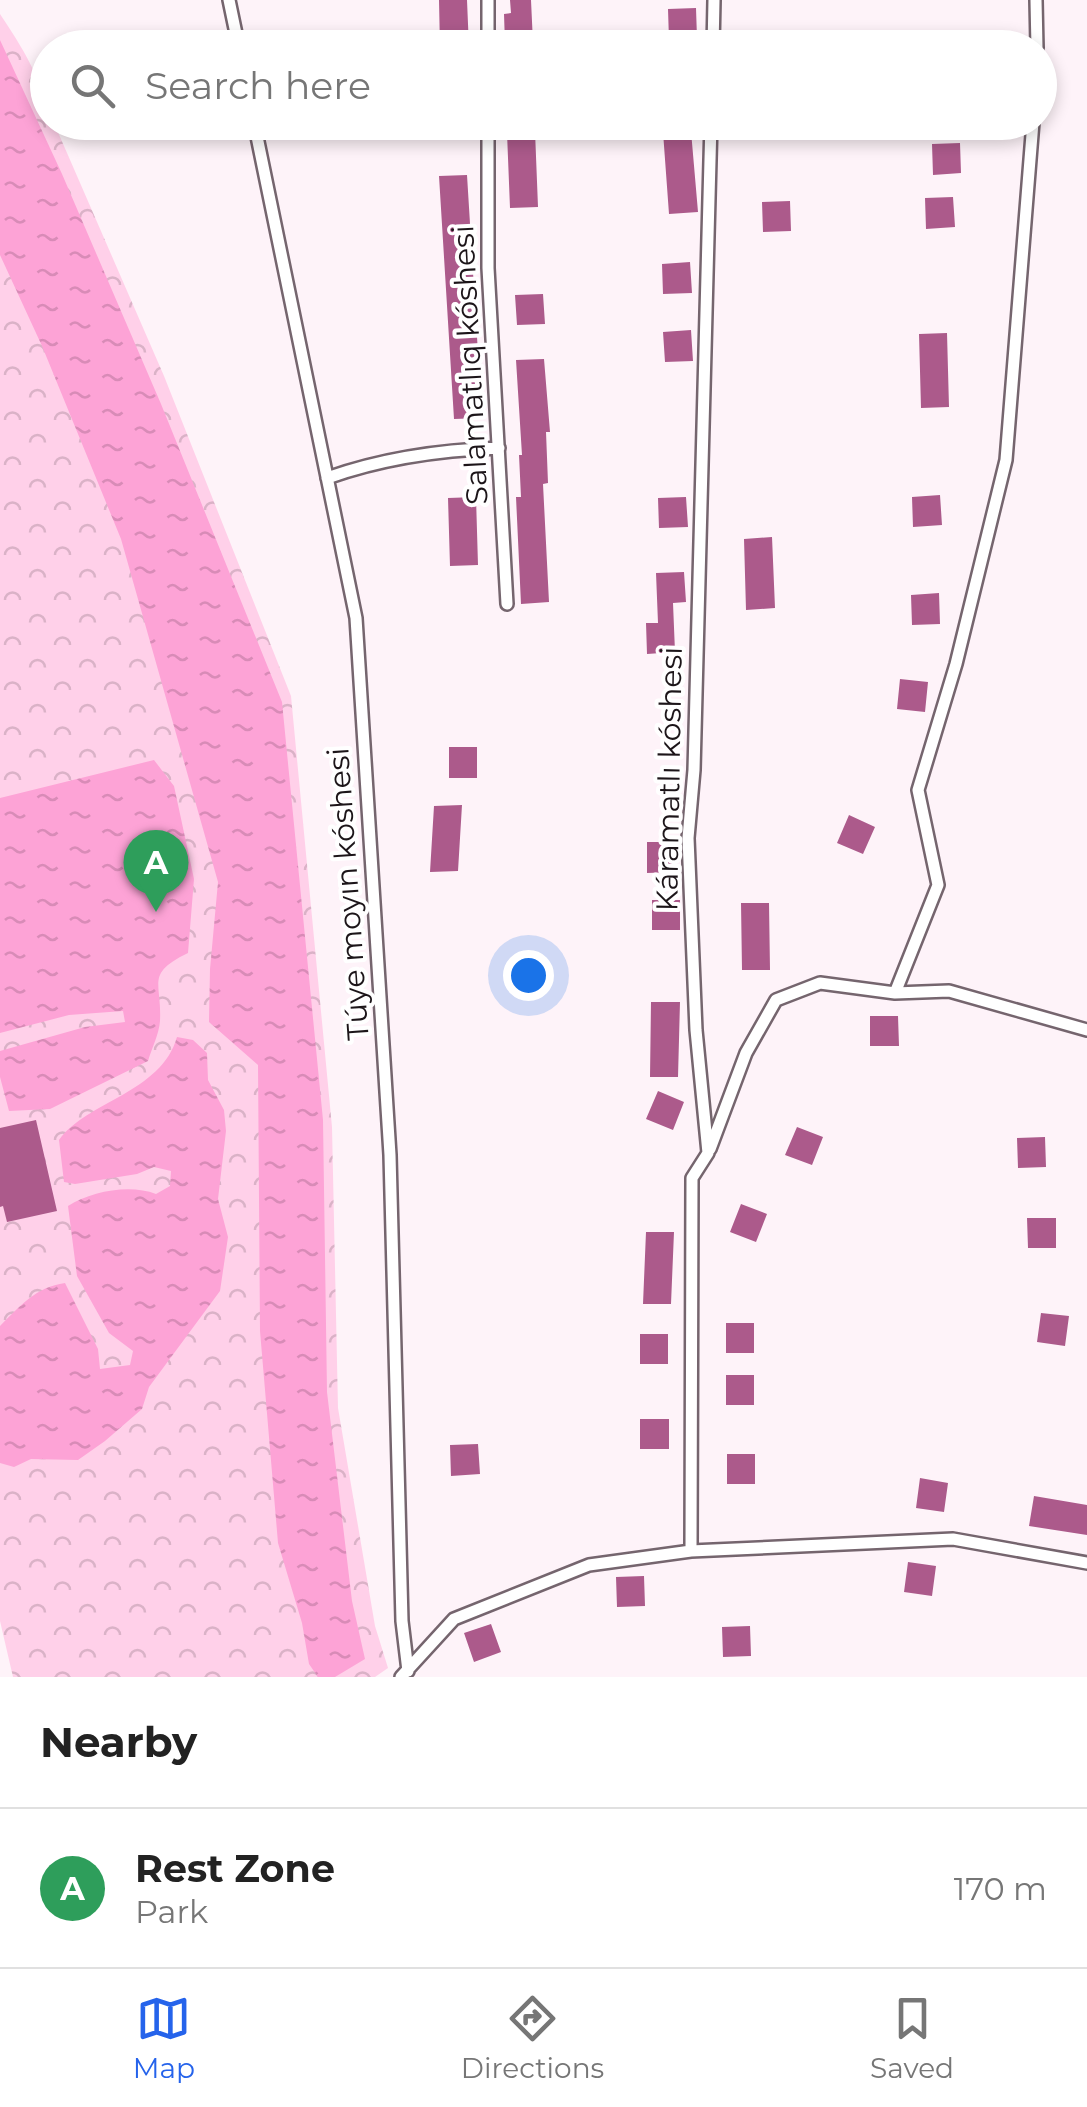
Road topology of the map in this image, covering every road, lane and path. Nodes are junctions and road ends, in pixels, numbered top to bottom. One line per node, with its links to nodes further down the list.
1 (229, 0): 5 (street)
2 (488, 0): 6 (street)
3 (714, 0): 7 (street)
4 (1036, 0): 8 (street)
5 (235, 30)
6 (488, 30)
7 (713, 30)
8 (1037, 30)
9 (258, 140): 14 (street, Túye moyın kóshesi)
10 (488, 140): 13 (street, Salamatlıq kóshesi)
11 (710, 140): 18 (street, Káramatlı kóshesi)
12 (1032, 140): 16 (street)
13 (499, 448): 14 (street); 15 (street, Salamatlıq kóshesi)
14 (327, 478): 21 (street, Túye moyın kóshesi)
15 (506, 604)
16 (895, 993): 17 (street); 18 (street)
17 (1087, 1030)
18 (708, 1153): 19 (street, Káramatlı kóshesi)
19 (691, 1551): 20 (street); 21 (street)
20 (1087, 1564)
21 (404, 1674)

